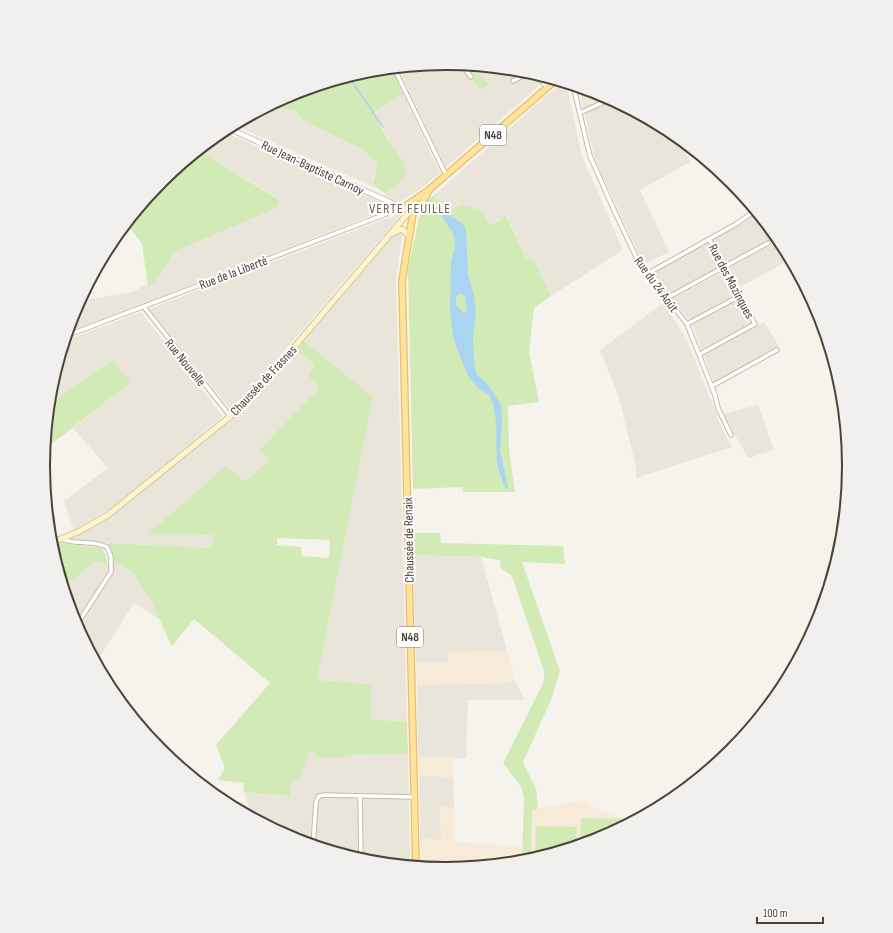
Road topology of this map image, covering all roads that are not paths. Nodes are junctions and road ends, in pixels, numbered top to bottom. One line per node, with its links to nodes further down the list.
1 (467, 72): 3 (street)
2 (396, 73): 13 (street)
3 (472, 77)
4 (519, 77): 5 (street)
5 (513, 80)
6 (543, 83): 8 (street)
7 (550, 84): 8 (main road, N48)
8 (547, 87): 13 (main road, N48)
9 (575, 91): 11 (street, Rue du 24 Août)
10 (603, 102): 11 (street)
11 (580, 113): 23 (street, Rue du 24 Août)
12 (235, 131): 15 (street, Rue Jean-Baptiste Carnoy)
13 (446, 175): 14 (main road, N48)
14 (430, 189): 16 (main road, N48); 16 (main road, N48)
15 (398, 206): 16 (street); 26 (street, Rue de la Liberté)
16 (409, 209): 18 (main road, Chaussée de Frasnes); 19 (main road, Chaussée de Renaix / N48)
17 (752, 213): 20 (street)
18 (391, 234): 19 (main road); 32 (main road, Chaussée de Frasnes)
19 (408, 235): 38 (main road, Chaussée de Renaix / N48)
20 (709, 238): 22 (street, Rue des Mazinques); 23 (street)
21 (768, 243): 22 (street)
22 (724, 267): 24 (street, Rue des Mazinques); 25 (street)
23 (647, 274): 25 (street, Rue du 24 Août)
24 (740, 296): 27 (street); 30 (street, Rue des Mazinques)
25 (667, 298): 27 (street, Rue du 24 Août)
26 (144, 307): 28 (street, Rue de la Liberté); 32 (street, Rue Nouvelle)
27 (687, 324): 30 (street, Rue du 24 Août)
28 (73, 333)
29 (777, 350): 31 (street)
30 (700, 354): 31 (street, Rue du 24 Août)
31 (712, 386): 33 (street, Rue du 24 Août)
32 (230, 416): 34 (main road, Chaussée de Frasnes)
33 (730, 435)
34 (61, 539): 35 (main road, Chaussée de Frasnes); 36 (street)
35 (57, 541)
36 (80, 619)
37 (360, 796): 38 (street); 39 (street); 40 (street)
38 (414, 797): 41 (main road, Chaussée de Renaix / N48)
39 (313, 840)
40 (361, 853)
41 (416, 862)

